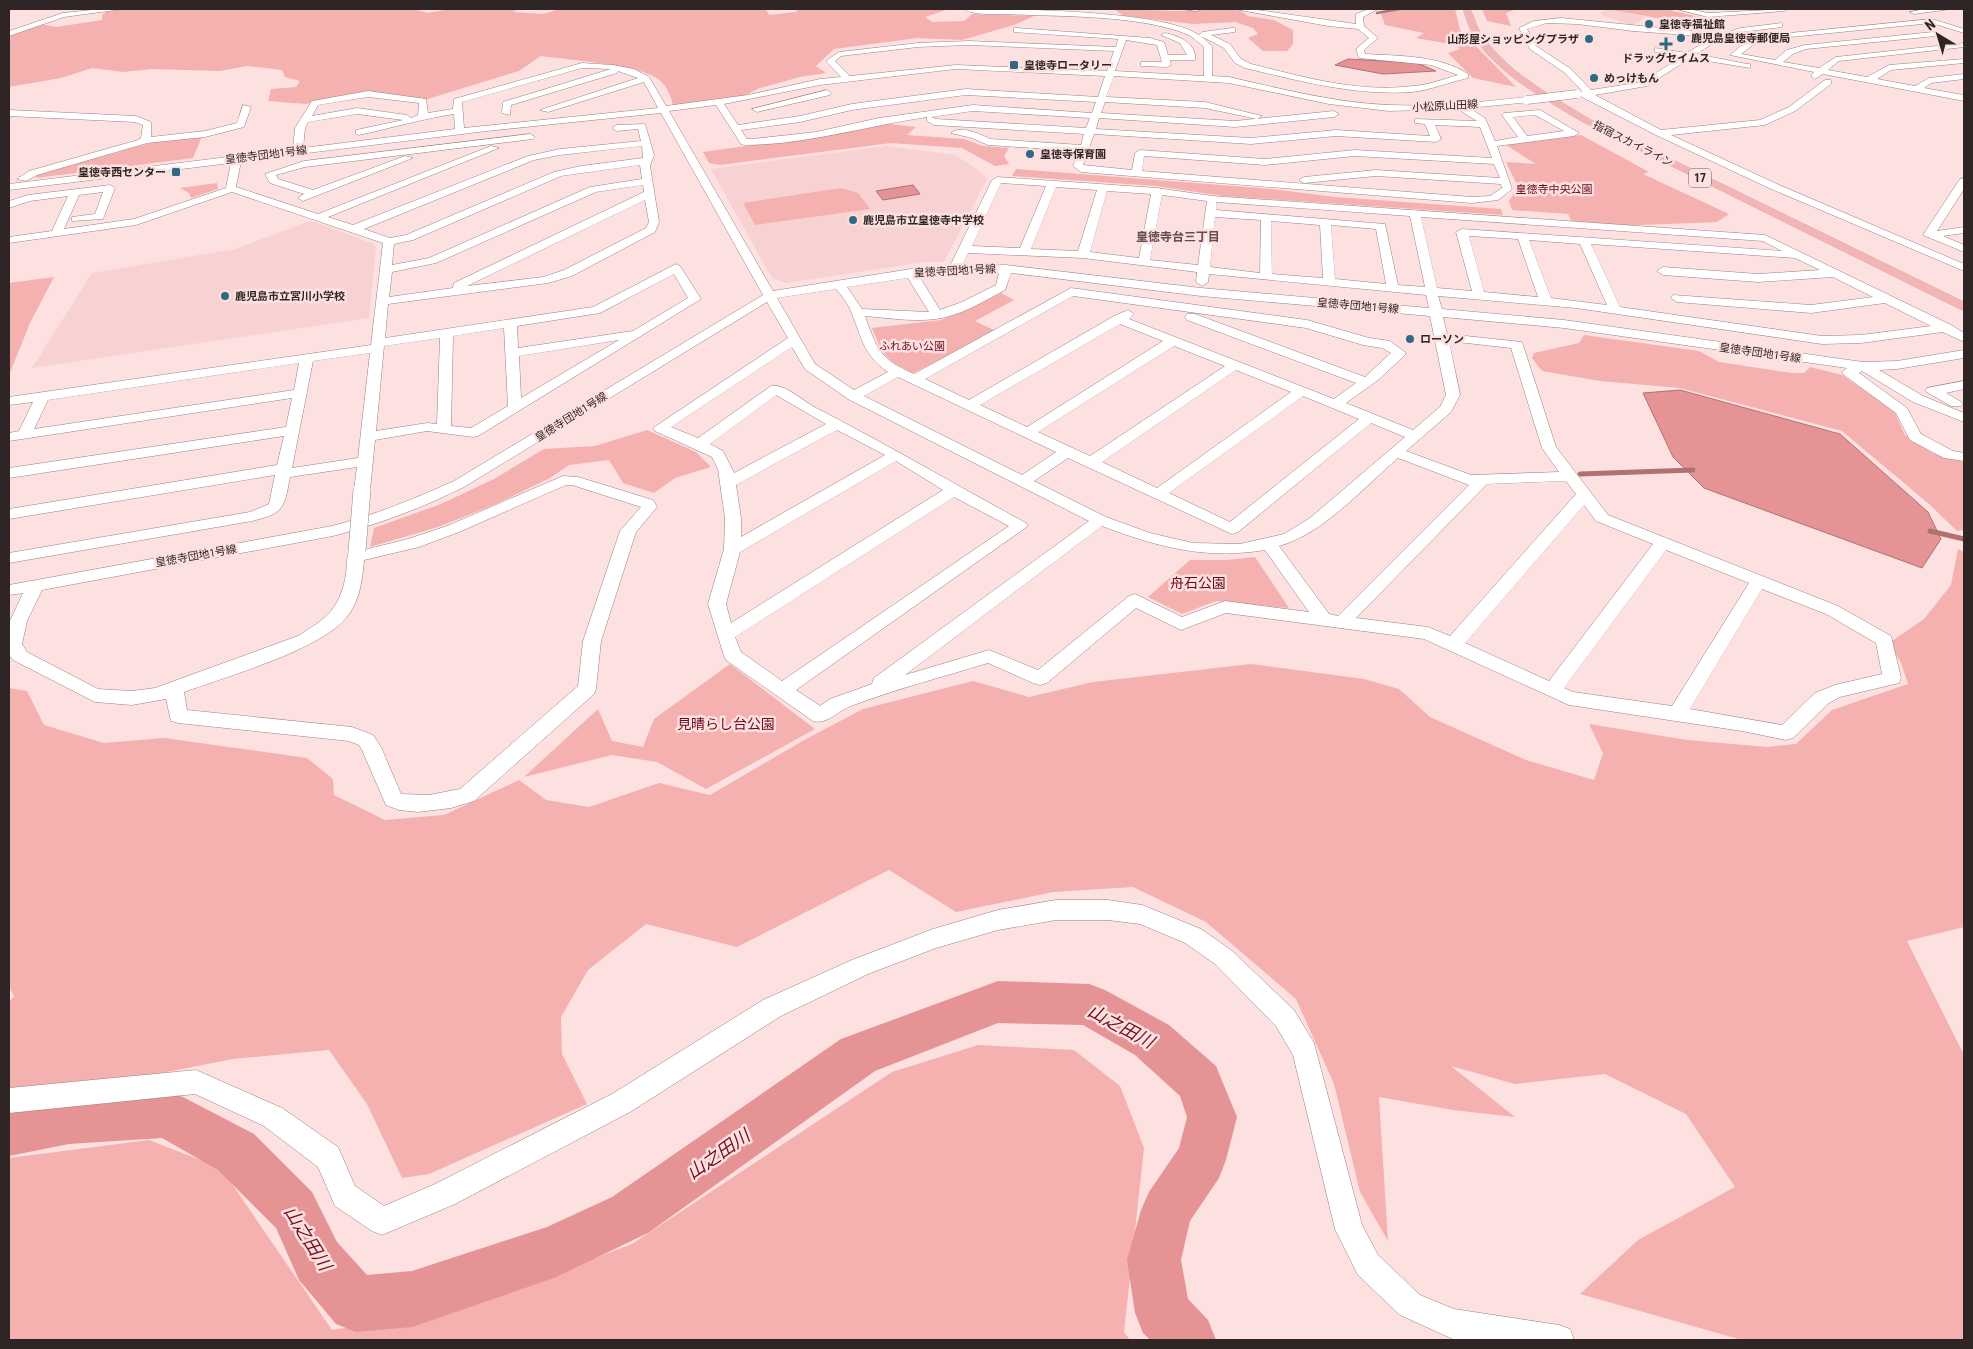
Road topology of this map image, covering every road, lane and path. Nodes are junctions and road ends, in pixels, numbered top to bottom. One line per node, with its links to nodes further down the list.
1 (119, 9): 20 (street)
2 (967, 9): 12 (street)
3 (1188, 9): 4 (street)
4 (1196, 9)
5 (1240, 9): 17 (street)
6 (1375, 9): 17 (street)
7 (1467, 9): 163 (main road, 指宿スカイライン / 17)
8 (1478, 9): 155 (main road, 指宿スカイライン / 17)
9 (1680, 9): 10 (street)
10 (1784, 9)
11 (1948, 9): 13 (street)
12 (999, 10): 21 (street)
13 (1920, 10): 14 (street); 16 (street)
14 (1908, 13)
15 (1791, 24): 22 (street, 小松原山田線)
16 (1963, 26): 35 (street); 35 (street)
17 (1360, 27): 21 (street)
18 (1232, 30): 21 (street)
19 (1010, 33): 23 (street); 24 (street); 31 (street)
20 (9, 34)
21 (1199, 34): 41 (street)
22 (1721, 36): 30 (street, 小松原山田線); 52 (street)
23 (1123, 37): 27 (street); 31 (street)
24 (988, 43): 27 (street); 37 (street)
25 (1964, 45): 26 (street)
26 (1950, 47): 29 (street); 39 (street)
27 (1119, 49): 34 (street)
28 (1658, 50): 30 (street)
29 (1964, 51)
30 (1689, 55): 45 (street); 52 (street, 小松原山田線)
31 (1165, 57): 34 (street)
32 (1964, 60): 47 (street)
33 (1104, 62): 34 (street)
34 (1123, 63): 46 (street)
35 (1777, 63): 39 (street)
36 (847, 67): 37 (street)
37 (837, 68): 43 (street)
38 (622, 69): 42 (street); 64 (street); 67 (street)
39 (1821, 71): 45 (street); 47 (street)
40 (1964, 77): 50 (street)
41 (1208, 78): 46 (street, 皇徳寺団地1号線); 59 (street, 小松原山田線)
42 (645, 79): 57 (street); 61 (street)
43 (848, 79): 46 (street, 皇徳寺団地1号線); 55 (street, 皇徳寺団地1号線)
44 (939, 79): 49 (street)
45 (1812, 79): 48 (street)
46 (1111, 80): 54 (street)
47 (1869, 80): 50 (street)
48 (1828, 82): 60 (street); 81 (street)
49 (897, 84)
50 (1916, 89): 53 (street)
51 (838, 91): 62 (street)
52 (1584, 93): 59 (street, 小松原山田線, bridge); 81 (street)
53 (1962, 96)
54 (1102, 99): 66 (street); 70 (street); 76 (street)
55 (719, 103): 61 (street, 皇徳寺団地1号線); 76 (street)
56 (246, 107): 86 (street)
57 (590, 107)
58 (1297, 107): 70 (street)
59 (1461, 107): 74 (street)
60 (1964, 108)
61 (665, 110): 78 (street, 皇徳寺団地1号線); 154 (street)
62 (749, 110)
63 (9, 113): 86 (street)
64 (507, 113)
65 (925, 114): 66 (street); 72 (street); 76 (street)
66 (1097, 115): 70 (street); 79 (street)
67 (462, 116): 68 (street); 78 (street)
68 (420, 118): 69 (street); 69 (street); 75 (street)
69 (305, 120): 91 (street)
70 (1273, 120)
71 (1404, 120): 73 (street)
72 (934, 122): 79 (street); 90 (street)
73 (1429, 122): 74 (street); 79 (street)
74 (1484, 124): 88 (street)
75 (397, 125): 80 (street); 84 (street)
76 (736, 128)
77 (604, 130): 87 (street)
78 (460, 132): 84 (street, 皇徳寺団地1号線)
79 (1092, 132): 90 (street)
80 (351, 133)
81 (1659, 133): 140 (street)
82 (537, 136): 83 (street)
83 (518, 138): 89 (street); 96 (street)
84 (397, 139): 91 (street, 皇徳寺団地1号線)
85 (1524, 139): 85 (street); 88 (street)
86 (145, 140): 105 (street)
87 (646, 143): 93 (street); 101 (street)
88 (1491, 144): 94 (street)
89 (435, 148): 95 (street); 98 (street)
90 (1085, 148): 97 (street)
91 (298, 152): 92 (street, 皇徳寺団地1号線)
92 (238, 159): 105 (street, 皇徳寺団地1号線); 107 (street)
93 (646, 161): 99 (street); 110 (street)
94 (1498, 161): 97 (street); 100 (street)
95 (316, 163): 98 (street); 111 (street)
96 (434, 171): 101 (street); 121 (street)
97 (1136, 174): 103 (street)
98 (361, 176): 111 (street)
99 (647, 181): 112 (street); 118 (street)
100 (1506, 181): 103 (street); 103 (street)
101 (471, 182): 110 (street); 125 (street)
102 (1964, 182): 128 (street)
103 (1276, 183)
104 (1052, 184): 106 (street); 133 (street); 135 (street)
105 (13, 186)
106 (1103, 187): 108 (street); 136 (street)
107 (232, 189): 117 (street); 127 (street)
108 (1158, 191): 114 (street); 139 (street)
109 (75, 192): 116 (street); 123 (street); 123 (street)
110 (511, 193): 113 (street); 131 (street)
111 (314, 194): 117 (street)
112 (650, 194): 153 (street); 153 (street)
113 (526, 198)
114 (1212, 199): 119 (street); 120 (street)
115 (540, 202): 118 (street)
116 (9, 205)
117 (283, 206): 121 (street)
118 (554, 206): 143 (street)
119 (1210, 213): 122 (street); 144 (street)
120 (1415, 214): 137 (street); 152 (street)
121 (319, 217): 125 (street)
122 (1266, 217): 124 (street); 147 (street)
123 (61, 221): 127 (street)
124 (1325, 222): 148 (street); 150 (street)
125 (354, 229): 131 (street)
126 (1964, 230): 128 (street)
127 (56, 234): 130 (street)
128 (1929, 235): 134 (street)
129 (1522, 236): 132 (street); 156 (street); 159 (street)
130 (9, 240)
131 (389, 241): 143 (street)
132 (1584, 241): 138 (street); 164 (street)
133 (964, 249): 135 (street); 141 (street)
134 (1964, 249)
135 (1025, 250): 136 (street)
136 (1083, 255): 139 (street)
137 (1800, 256): 138 (street); 146 (street)
138 (1655, 258): 146 (street); 157 (street)
139 (1144, 263): 144 (street)
140 (1964, 268)
141 (955, 269): 142 (street, 皇徳寺団地1号線); 145 (street, 皇徳寺団地1号線)
142 (1006, 269): 151 (street, 皇徳寺団地1号線); 167 (street)
143 (386, 270): 160 (street)
144 (1204, 271): 147 (street); 151 (street)
145 (910, 272): 149 (street, 皇徳寺団地1号線); 167 (street)
146 (1833, 273): 158 (street)
147 (1266, 277): 148 (street)
148 (1329, 283): 150 (street)
149 (839, 284): 154 (street, 皇徳寺団地1号線); 165 (street)
150 (1393, 288): 152 (street)
151 (1201, 292): 166 (street, 皇徳寺団地1号線)
152 (1433, 292): 156 (street); 166 (street)
153 (444, 293): 160 (street)
154 (770, 295): 176 (street); 231 (street, 皇徳寺団地1号線)
155 (1964, 295)
156 (1479, 296): 159 (street)
157 (1677, 298): 158 (street); 169 (street)
158 (1886, 299): 171 (street)
159 (1546, 301): 164 (street)
160 (383, 302): 178 (street)
161 (1146, 303): 162 (street); 168 (street); 185 (street)
162 (1161, 306): 186 (street); 186 (street)
163 (1964, 307)
164 (1615, 309): 169 (street)
165 (857, 312): 167 (street); 184 (street)
166 (1438, 313): 174 (street); 183 (street, 皇徳寺団地1号線)
167 (937, 315)
168 (1118, 320): 177 (street); 194 (street)
169 (1689, 320): 171 (street)
170 (510, 323): 172 (street); 173 (street); 179 (street)
171 (1946, 328): 175 (street)
172 (447, 333): 178 (street); 201 (street)
173 (639, 333): 179 (street); 196 (street)
174 (1443, 337): 204 (street); 216 (street)
175 (1964, 338)
176 (795, 339): 191 (street); 207 (street)
177 (1172, 341): 182 (street); 202 (street)
178 (378, 345): 181 (street); 206 (street)
179 (512, 353): 196 (street)
180 (1964, 354): 183 (street, 皇徳寺団地1号線)
181 (307, 358): 189 (street); 190 (street)
182 (1235, 365): 188 (street); 213 (street)
183 (1863, 366): 198 (street); 211 (street)
184 (898, 372): 185 (street); 191 (street)
185 (914, 380): 194 (street)
186 (1366, 382): 193 (street)
187 (1964, 385): 195 (street)
188 (1301, 391): 193 (street); 221 (street)
189 (300, 393): 200 (street); 203 (street)
190 (43, 396): 192 (street); 203 (street)
191 (853, 396): 218 (street)
192 (9, 401)
193 (1336, 404): 197 (street)
194 (969, 406): 202 (street)
195 (1964, 406)
196 (515, 407): 201 (street)
197 (1369, 418): 204 (street); 221 (street)
198 (1964, 418)
199 (837, 424): 207 (street); 210 (street); 219 (street)
200 (292, 430): 214 (street); 215 (street)
201 (444, 430): 206 (street)
202 (1027, 433): 208 (street)
203 (24, 435): 205 (street)
204 (1416, 436): 209 (street)
205 (9, 437)
206 (369, 437): 212 (street)
207 (700, 444): 219 (street)
208 (1066, 452): 213 (street); 218 (street)
209 (1398, 453): 217 (street); 226 (street)
210 (896, 455): 220 (street); 227 (street)
211 (1964, 457)
212 (366, 461): 214 (street); 228 (street, bridge)
213 (1090, 463): 221 (street)
214 (284, 471): 223 (street); 229 (street)
215 (9, 473)
216 (1568, 476): 217 (street); 222 (street)
217 (1483, 480): 234 (street)
218 (1023, 481): 224 (street)
219 (728, 483): 227 (street)
220 (954, 490): 235 (street); 238 (street)
221 (1158, 494)
222 (1583, 496): 225 (street); 236 (street)
223 (9, 514)
224 (1100, 520): 226 (street); 240 (street)
225 (1663, 542): 230 (street); 239 (street)
226 (1270, 544): 233 (street)
227 (732, 549): 235 (street)
228 (357, 554): 237 (street); 237 (street)
229 (9, 558)
230 (1759, 580): 241 (street); 241 (street)
231 (35, 585): 232 (street, 皇徳寺団地1号線); 237 (street)
232 (9, 590)
233 (1322, 619): 234 (street); 240 (street)
234 (1341, 623): 236 (street)
235 (724, 635): 238 (street)
236 (1454, 643): 239 (street)
237 (174, 689)
238 (782, 690): 240 (street)
239 (1552, 690): 241 (street)
240 (868, 692)
241 (1677, 714)
242 (9, 1101): 243 (street)
243 (1559, 1340)

